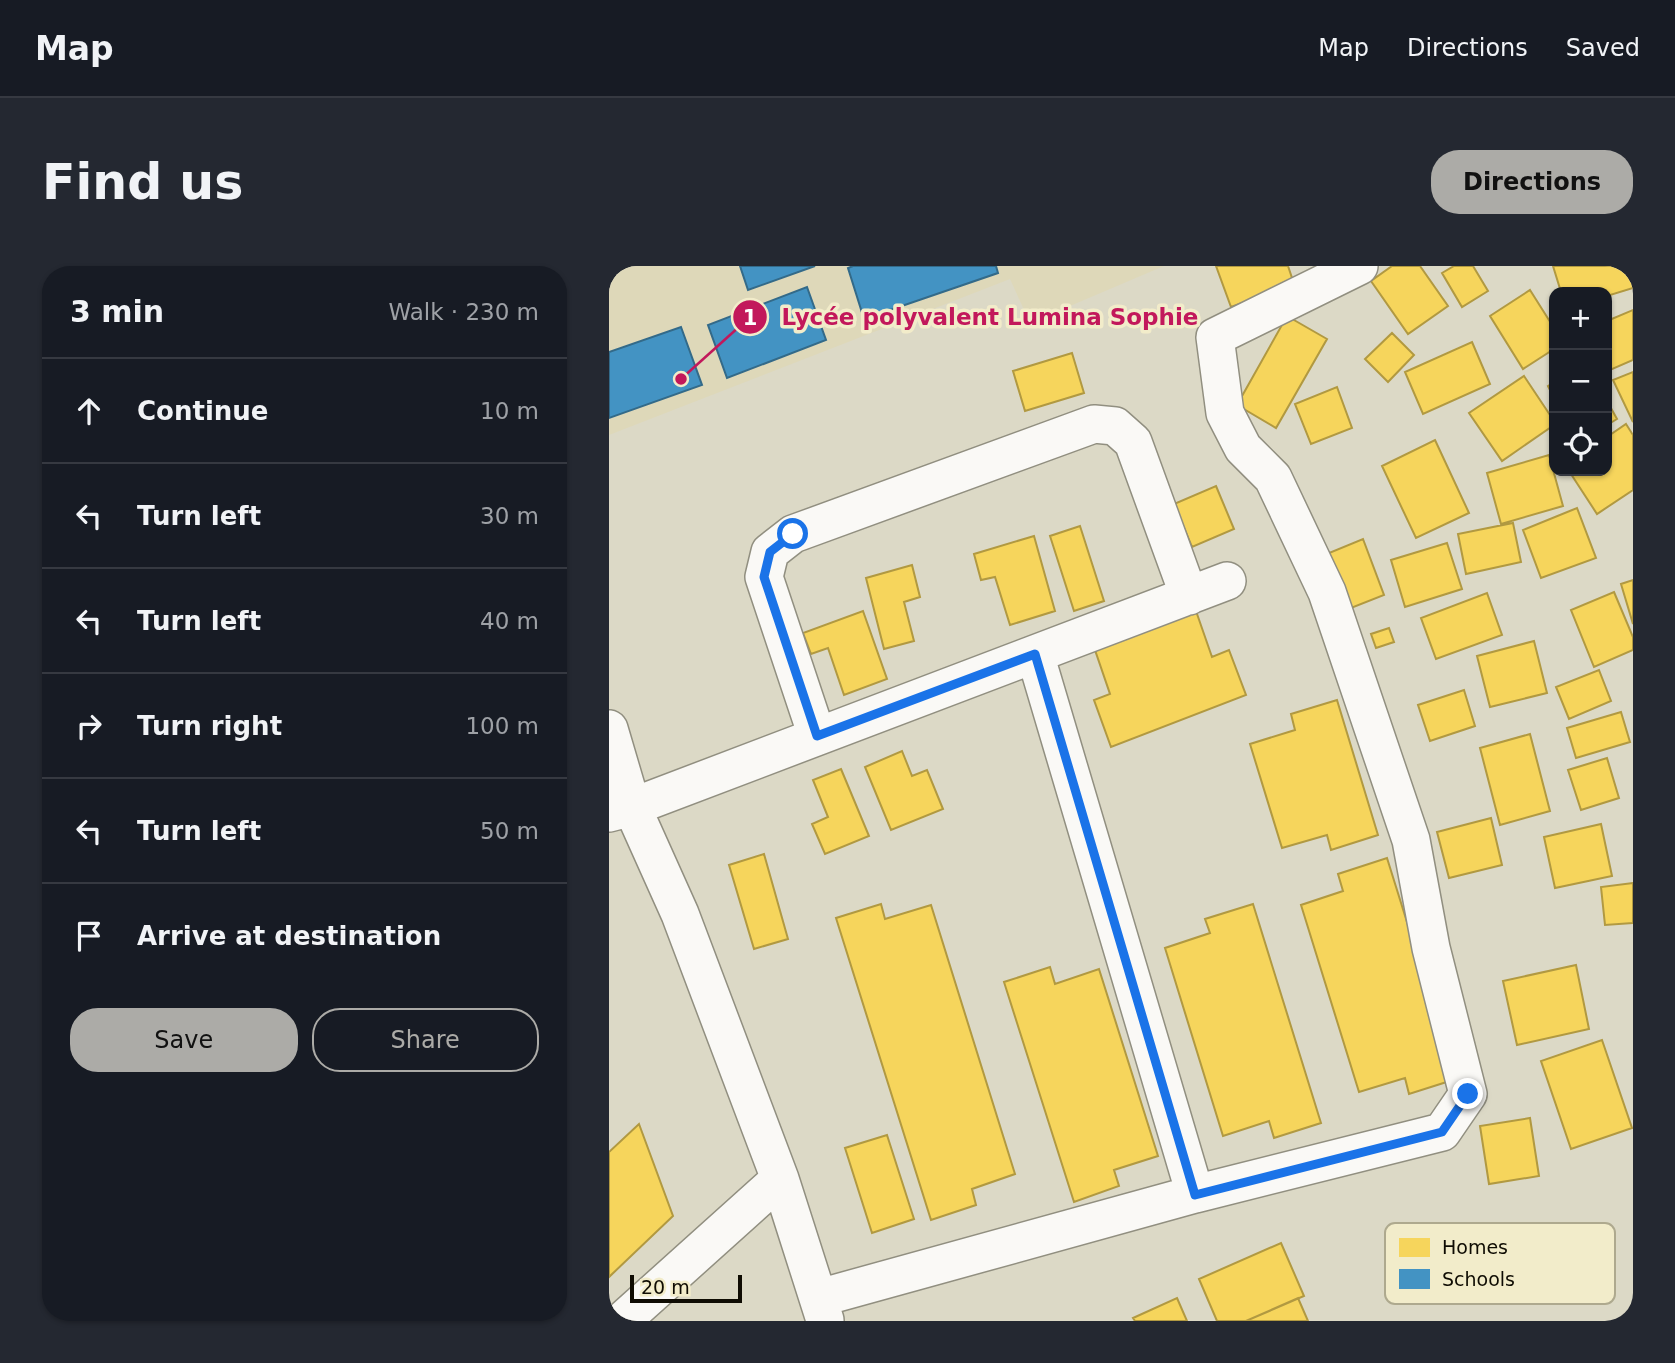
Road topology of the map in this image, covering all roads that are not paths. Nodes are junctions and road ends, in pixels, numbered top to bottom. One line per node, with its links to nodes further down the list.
1 (1359, 266): 9 (street)
2 (1227, 581): 3 (street)
3 (1189, 596): 4 (street); 6 (street)
4 (1035, 654): 6 (street); 9 (street)
5 (609, 729): 7 (street)
6 (817, 736): 7 (street)
7 (620, 810): 8 (street)
8 (781, 1179): 10 (street); 11 (street)
9 (1195, 1195): 10 (street)
10 (822, 1310)
11 (622, 1321)

